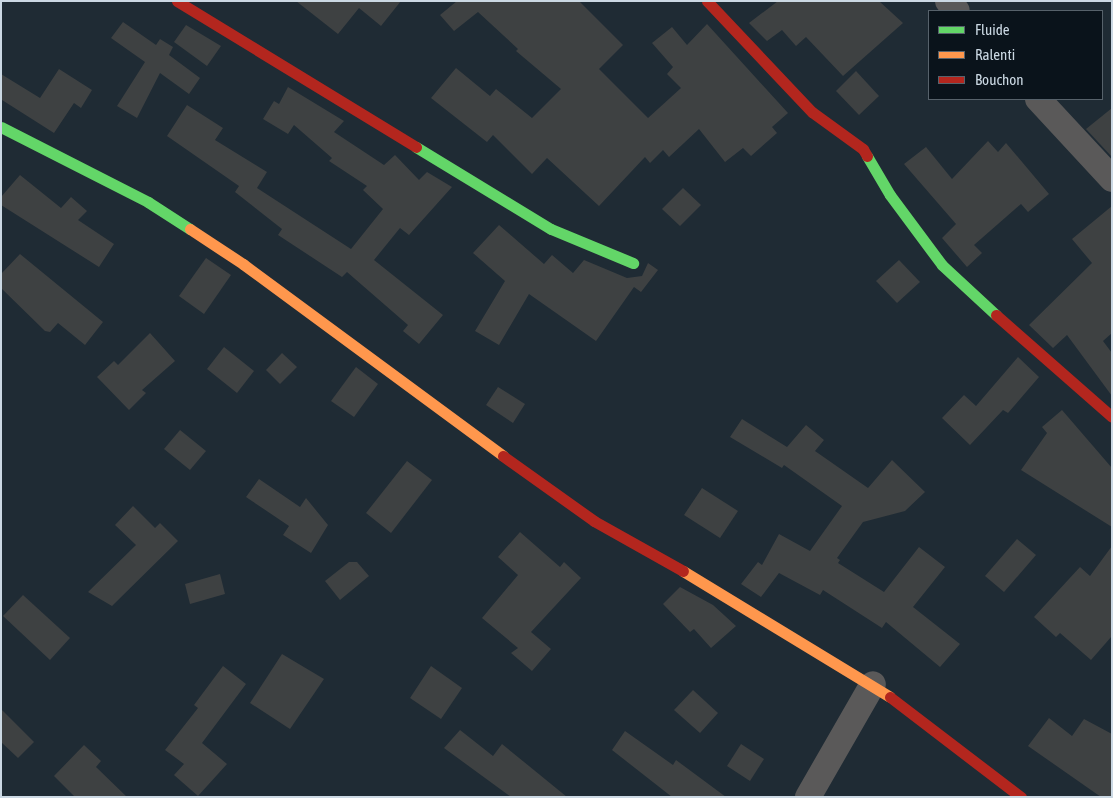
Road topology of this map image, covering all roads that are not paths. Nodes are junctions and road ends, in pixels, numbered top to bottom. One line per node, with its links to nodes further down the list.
1 (177, 1): 6 (street)
2 (707, 1): 7 (street)
3 (1039, 100): 5 (street)
4 (3, 132): 8 (street)
5 (1112, 179)
6 (633, 263)
7 (1112, 417)
8 (872, 684): 9 (street); 10 (street)
9 (808, 797)
10 (1021, 797)

